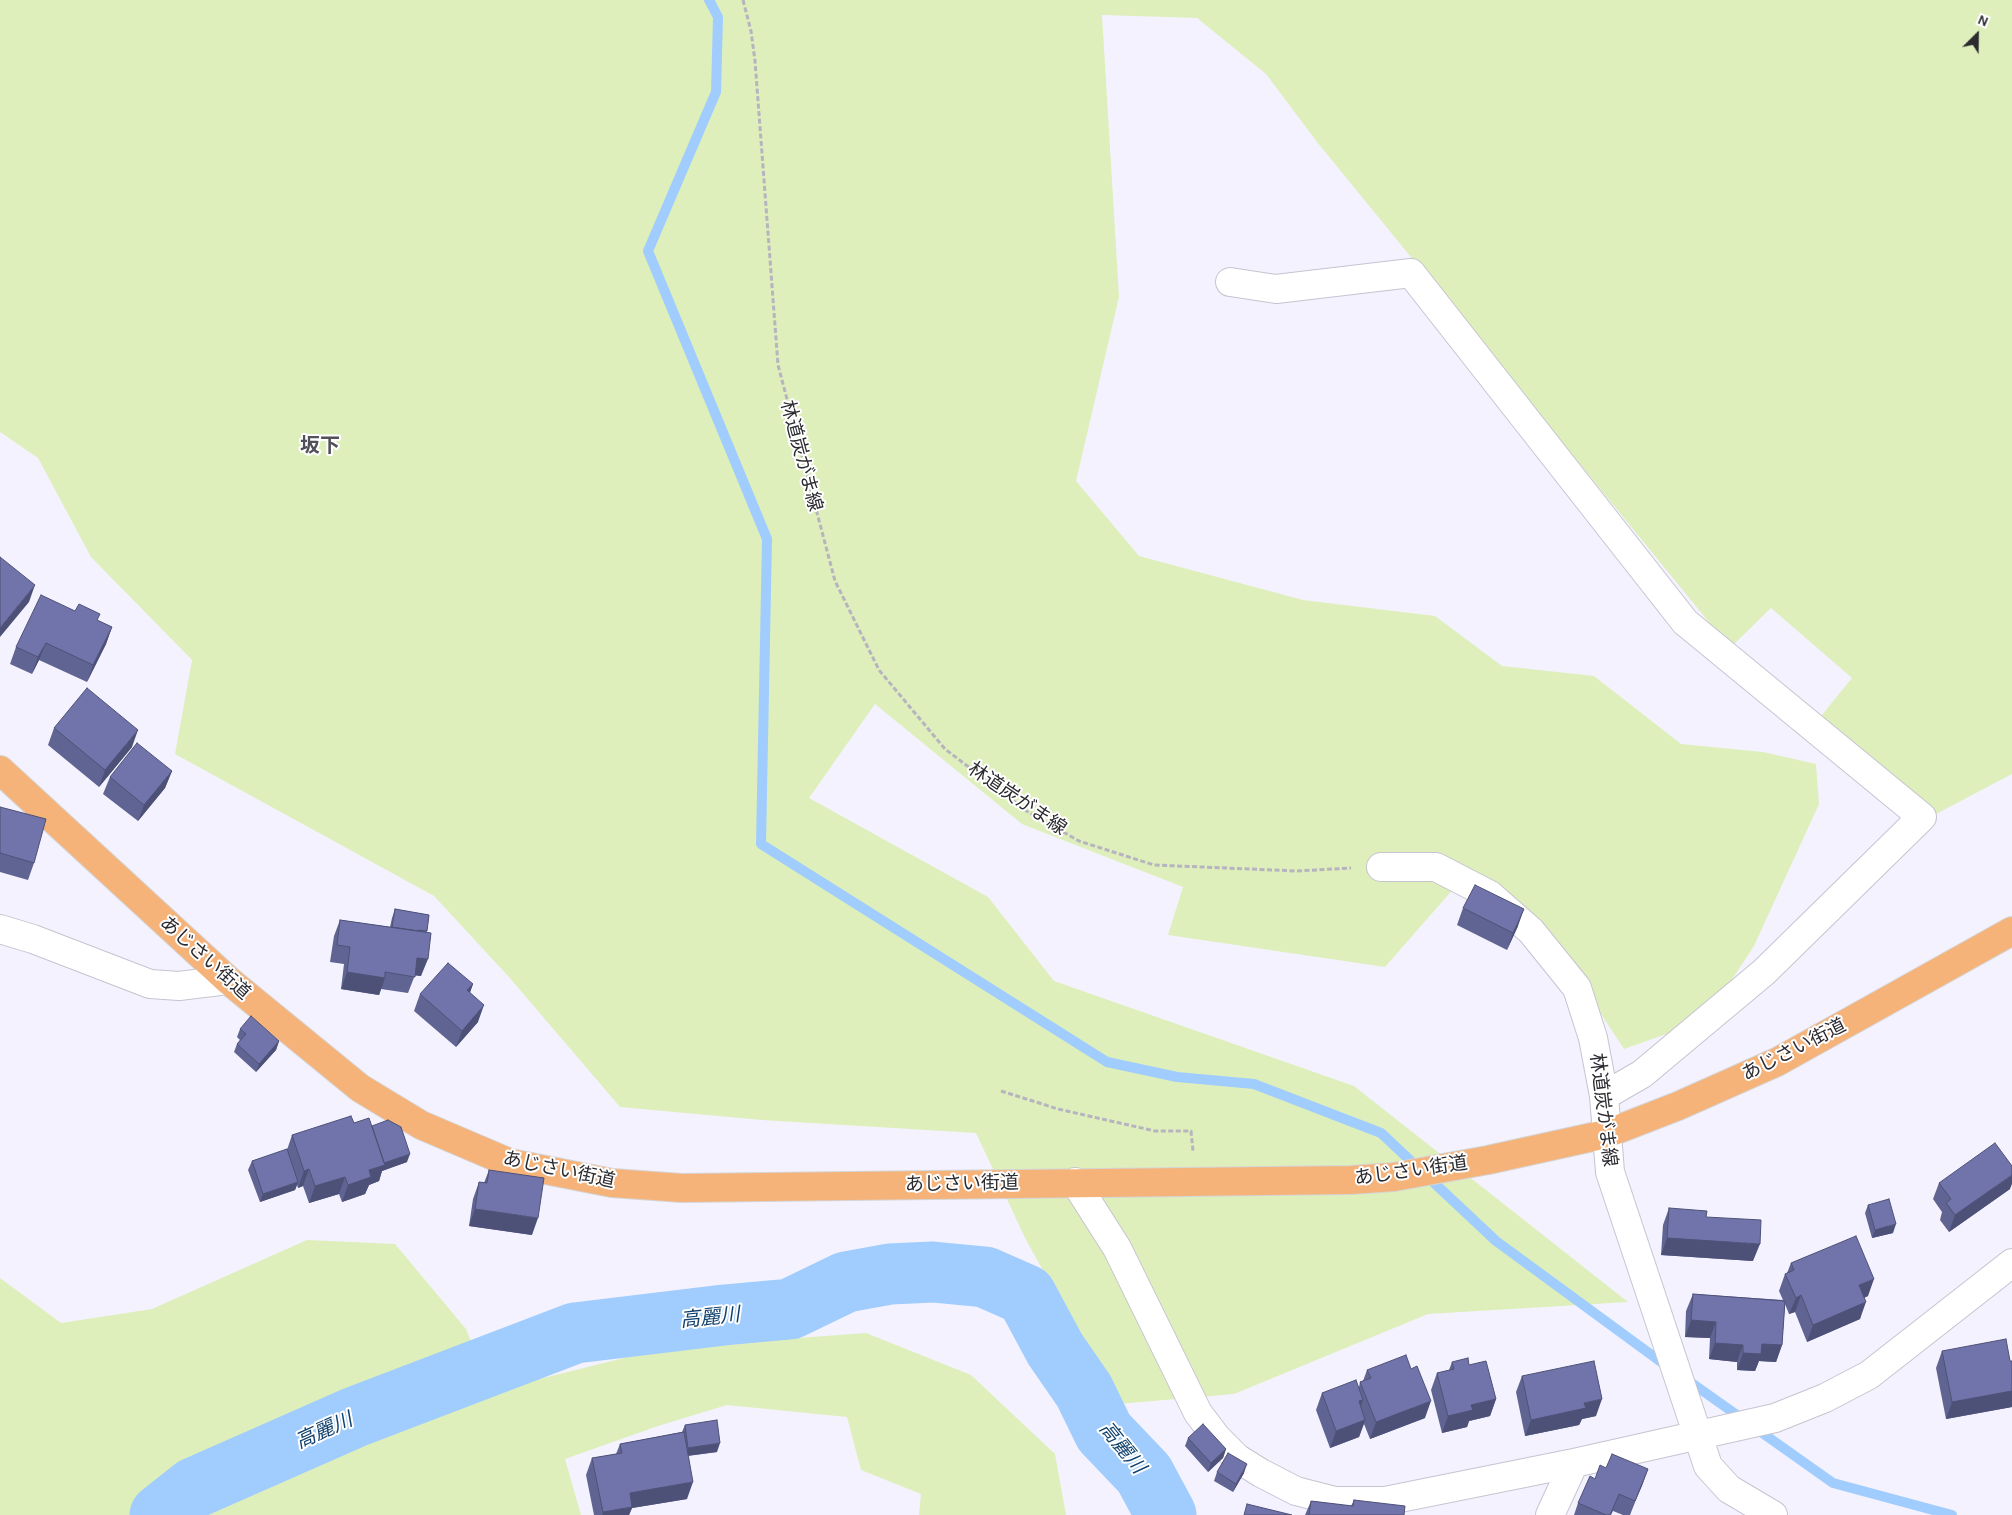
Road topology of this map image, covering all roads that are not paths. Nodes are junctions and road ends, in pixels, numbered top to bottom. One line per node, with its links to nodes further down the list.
1 (1230, 282): 7 (street)
2 (0, 770): 6 (highway, あじさい街道)
3 (1381, 866): 7 (street, 林道炭がま線)
4 (0, 929): 6 (street)
5 (2012, 931): 8 (highway, あじさい街道)
6 (228, 980): 9 (highway, あじさい街道)
7 (1604, 1096): 8 (street, 林道炭がま線)
8 (1606, 1134): 9 (highway, あじさい街道); 11 (street, 林道炭がま線)
9 (1075, 1182): 12 (street)
10 (2012, 1263): 11 (street)
11 (1699, 1436): 12 (street); 14 (street, 林道炭がま線)
12 (1574, 1463): 13 (street)
13 (1550, 1515)
14 (1773, 1515)

